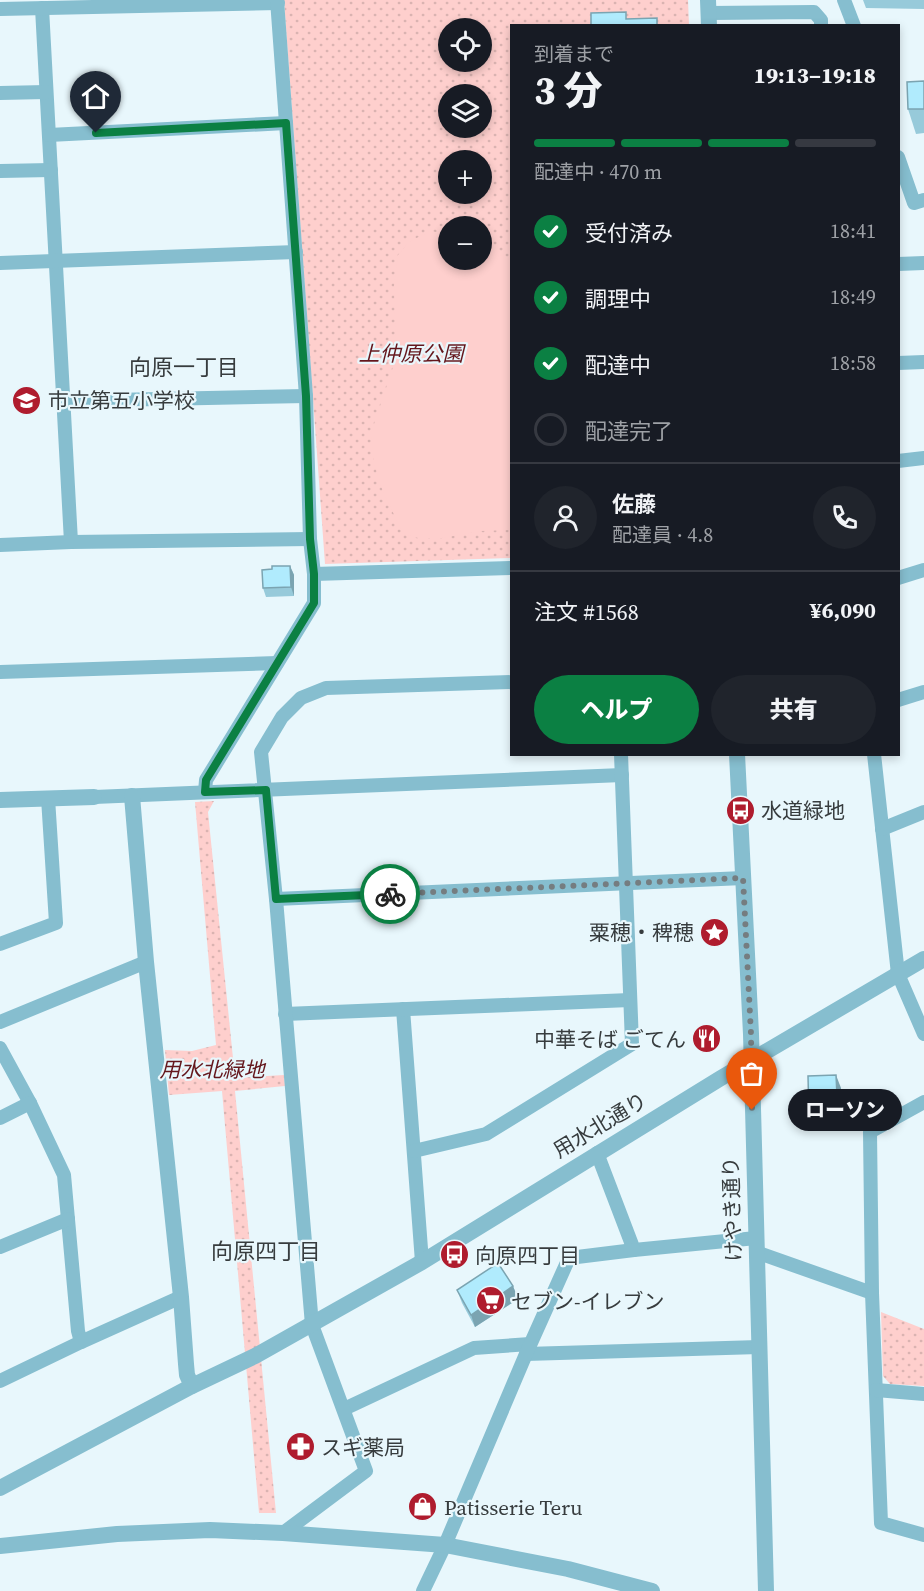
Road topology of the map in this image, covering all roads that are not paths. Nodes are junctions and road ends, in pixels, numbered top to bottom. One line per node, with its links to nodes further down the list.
1 (844, 0): 7 (street)
2 (278, 1): 3 (street); 10 (street)
3 (42, 8): 4 (street); 8 (street)
4 (0, 9)
5 (709, 13): 6 (street)
6 (821, 24)
7 (853, 24)
8 (46, 92): 9 (street); 11 (street)
9 (0, 93)
10 (286, 123): 11 (street); 16 (street)
11 (49, 135): 13 (street)
12 (900, 163): 15 (street)
13 (51, 170): 14 (street); 17 (street)
14 (0, 171)
15 (924, 200)
16 (296, 252): 17 (street); 23 (street)
17 (56, 260): 18 (street); 24 (street)
18 (0, 262)
19 (924, 263): 20 (street)
20 (900, 264)
21 (924, 362): 22 (street)
22 (900, 363)
23 (306, 396): 24 (street); 27 (street)
24 (63, 401): 28 (street)
25 (924, 458): 26 (street)
26 (900, 461)
27 (310, 539): 28 (street); 32 (street)
28 (71, 542): 29 (street)
29 (0, 545)
30 (510, 568): 32 (street)
31 (924, 570): 33 (street)
32 (314, 574): 34 (street)
33 (900, 577)
34 (277, 663): 35 (street); 44 (street)
35 (0, 672)
36 (510, 682): 43 (street)
37 (924, 692): 38 (street)
38 (900, 699)
39 (621, 756): 42 (street)
40 (737, 756): 51 (street, けやき通り)
41 (874, 756): 50 (street)
42 (622, 776): 43 (street); 52 (street)
43 (266, 790): 44 (street); 53 (street)
44 (205, 792): 45 (street)
45 (132, 795): 46 (street); 56 (street)
46 (94, 797): 47 (street)
47 (48, 798): 48 (street); 54 (street)
48 (0, 800)
49 (924, 812): 50 (street)
50 (882, 829): 57 (street)
51 (743, 878): 52 (street); 64 (street, けやき通り)
52 (626, 883): 53 (street); 58 (street)
53 (276, 899): 60 (street)
54 (0, 944)
55 (924, 959): 57 (street, 用水北通り)
56 (146, 962): 61 (street); 76 (street)
57 (898, 974): 62 (street); 64 (street, 用水北通り)
58 (630, 1000): 59 (street); 68 (street)
59 (404, 1009): 60 (street); 68 (street)
60 (285, 1014): 77 (street)
61 (0, 1022)
62 (924, 1034)
63 (0, 1048): 66 (street)
64 (751, 1060): 69 (street, 用水北通り); 71 (street, けやき通り)
65 (924, 1102): 75 (street)
66 (30, 1103): 67 (street); 70 (street)
67 (0, 1118)
68 (414, 1151): 74 (street)
69 (597, 1153): 73 (street); 74 (street, 用水北通り)
70 (68, 1219): 72 (street); 78 (street)
71 (756, 1245): 73 (street); 75 (street); 79 (street, けやき通り)
72 (0, 1247)
73 (634, 1250): 80 (street)
74 (422, 1262): 77 (street, 用水北通り)
75 (872, 1293): 83 (street)
76 (180, 1297): 78 (street); 82 (street)
77 (306, 1328): 82 (street, 用水北通り); 85 (street)
78 (81, 1342): 81 (street)
79 (759, 1347): 80 (street); 93 (street, けやき通り)
80 (528, 1349): 85 (street); 89 (street)
81 (0, 1381)
82 (192, 1386): 86 (street, 用水北通り)
83 (876, 1390): 84 (street); 88 (street)
84 (924, 1394)
85 (344, 1409): 87 (street)
86 (0, 1488)
87 (283, 1533): 89 (street); 90 (street)
88 (924, 1535)
89 (445, 1545): 91 (street); 92 (street)
90 (0, 1546)
91 (423, 1591)
92 (652, 1591)
93 (766, 1591)

